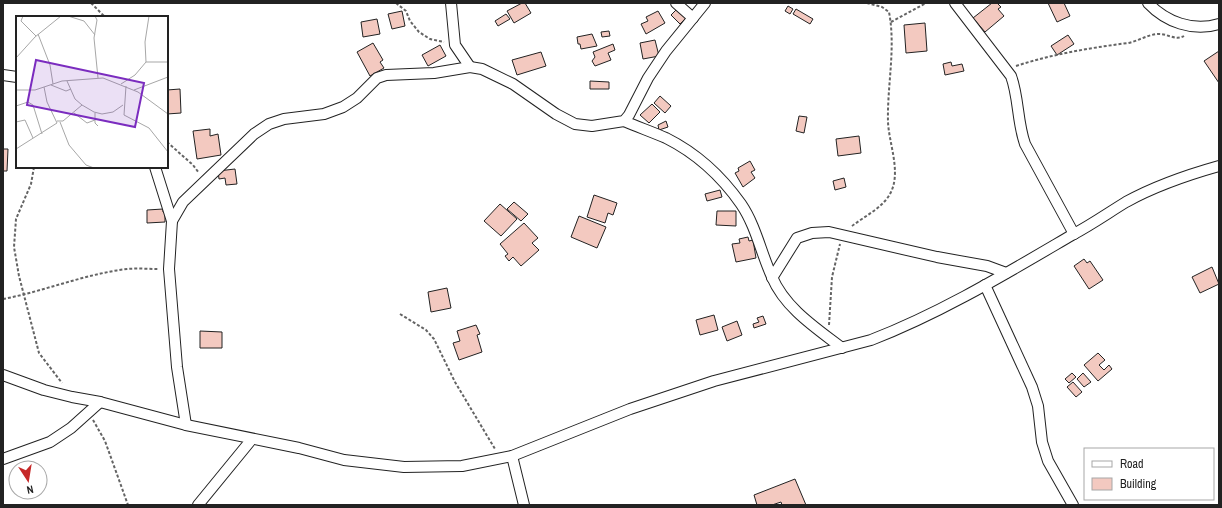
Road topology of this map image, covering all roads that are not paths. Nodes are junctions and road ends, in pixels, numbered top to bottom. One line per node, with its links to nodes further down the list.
1 (451, 3): 8 (street)
2 (676, 3): 6 (street)
3 (705, 3): 6 (street)
4 (955, 3): 15 (street)
5 (1148, 3): 7 (street)
6 (693, 18): 11 (street)
7 (1219, 24)
8 (470, 67): 11 (street); 14 (street)
9 (3, 75): 10 (street)
10 (16, 77)
11 (624, 121): 17 (street)
12 (1219, 166): 15 (street)
13 (154, 168): 14 (street)
14 (172, 221): 22 (street)
15 (1074, 234): 16 (street)
16 (1006, 273): 17 (street); 18 (street)
17 (772, 278): 19 (street)
18 (985, 285): 19 (street); 28 (street)
19 (842, 348): 24 (street)
20 (3, 375): 21 (street)
21 (100, 402): 22 (street); 25 (street)
22 (186, 425): 23 (street)
23 (252, 439): 24 (street); 26 (street)
24 (508, 457): 27 (street)
25 (3, 459)
26 (198, 505)
27 (524, 505)
28 (1073, 505)

